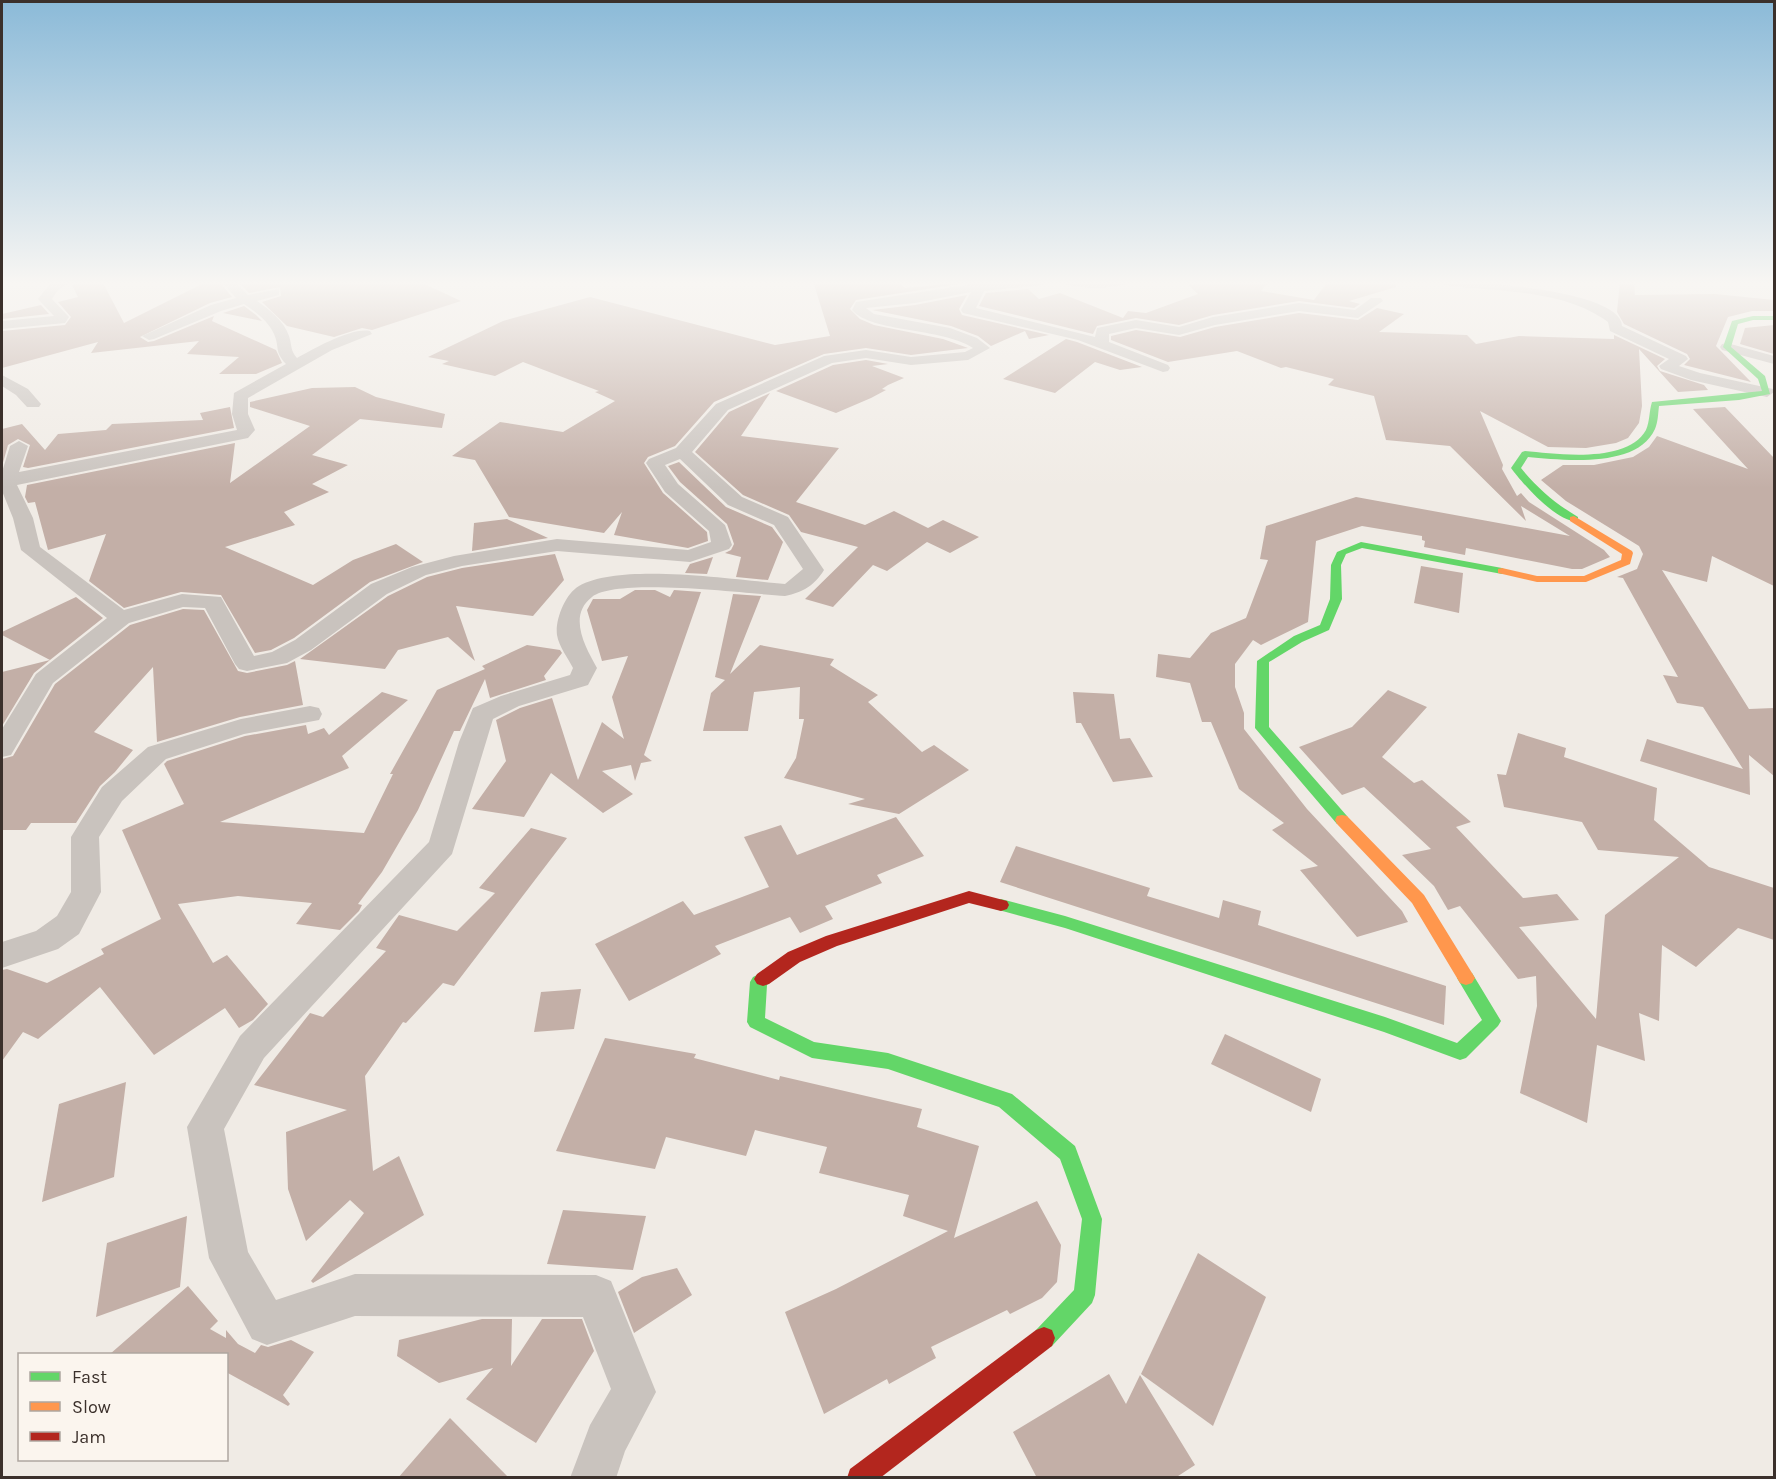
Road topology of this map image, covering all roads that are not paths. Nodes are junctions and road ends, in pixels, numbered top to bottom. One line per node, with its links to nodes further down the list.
1 (284, 350): 9 (street)
2 (322, 350): 9 (street)
3 (979, 350): 15 (street)
4 (1117, 350): 10 (street)
5 (1662, 350): 12 (street)
6 (1730, 350): 12 (main road)
7 (1738, 350): 8 (street)
8 (1774, 360)
9 (296, 365): 16 (street)
10 (1163, 368)
11 (2, 380): 13 (street)
12 (1767, 392): 22 (main road)
13 (33, 404)
14 (19, 446): 16 (street)
15 (682, 452): 17 (street); 21 (street)
16 (4, 484): 17 (street)
17 (121, 618): 19 (street)
18 (310, 714): 20 (street)
19 (2, 749)
20 (2, 955)
21 (593, 1478)
22 (860, 1478)

